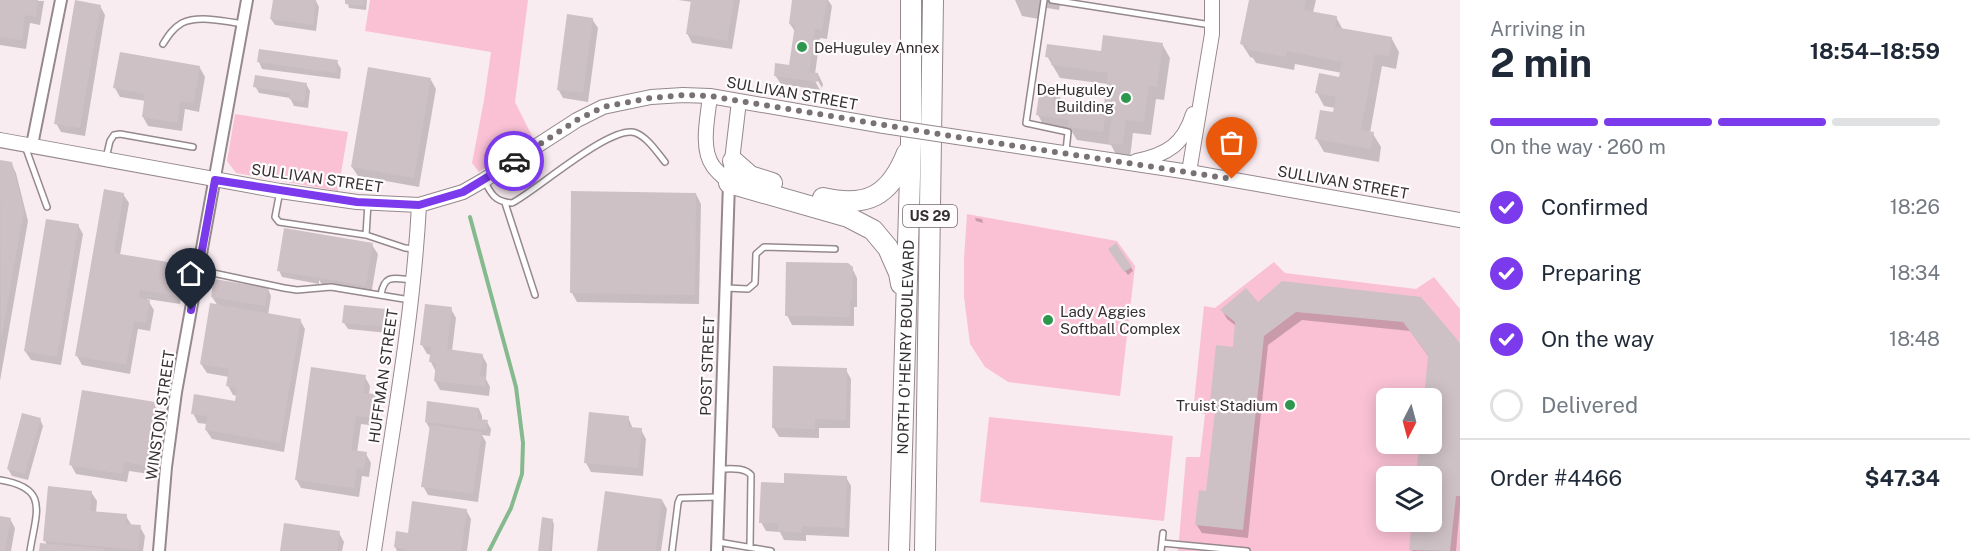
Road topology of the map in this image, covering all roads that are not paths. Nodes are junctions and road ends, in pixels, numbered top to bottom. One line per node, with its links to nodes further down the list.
1 (61, 0): 16 (street)
2 (247, 0): 8 (street, WINSTON STREET)
3 (911, 0): 15 (highway, NORTH O'HENRY BOULEVARD / US 29)
4 (933, 0): 56 (highway, NORTH O'HENRY BOULEVARD / US 29)
5 (1044, 0): 18 (lane)
6 (1052, 0): 9 (lane)
7 (1212, 0): 9 (street)
8 (243, 24): 10 (lane); 24 (street, WINSTON STREET)
9 (1213, 25): 11 (street)
10 (163, 44)
11 (1204, 84): 22 (street); 23 (street)
12 (710, 96): 13 (street, SULLIVAN STREET); 25 (street, SULLIVAN STREET); 26 (street)
13 (739, 100): 18 (street, SULLIVAN STREET, bridge); 20 (street, POST STREET)
14 (0, 140): 16 (street, SULLIVAN STREET)
15 (911, 142): 20 (highway); 42 (highway, NORTH O'HENRY BOULEVARD / US 29)
16 (28, 145): 19 (street, SULLIVAN STREET); 31 (lane)
17 (194, 147): 19 (lane)
18 (1066, 154): 22 (street, SULLIVAN STREET)
19 (105, 160): 24 (street, SULLIVAN STREET)
20 (733, 161): 26 (street, POST STREET)
21 (665, 162): 29 (lane)
22 (1127, 163): 23 (street, SULLIVAN STREET)
23 (1189, 172): 32 (street, SULLIVAN STREET)
24 (215, 180): 27 (street, SULLIVAN STREET); 36 (street, WINSTON STREET)
25 (484, 180): 29 (lane); 30 (street, SULLIVAN STREET)
26 (729, 183): 38 (street, POST STREET); 42 (highway)
27 (280, 191): 28 (street, SULLIVAN STREET); 33 (lane)
28 (368, 203): 30 (street, SULLIVAN STREET); 33 (lane)
29 (505, 203): 40 (lane)
30 (419, 205): 34 (street, HUFFMAN STREET)
31 (47, 207)
32 (1460, 220)
33 (366, 235): 34 (lane)
34 (416, 249): 37 (street, HUFFMAN STREET)
35 (836, 249): 38 (lane)
36 (199, 270): 39 (lane); 51 (street, WINSTON STREET)
37 (412, 280): 39 (lane); 41 (street, HUFFMAN STREET)
38 (726, 288): 43 (street, POST STREET)
39 (381, 295): 41 (lane)
40 (535, 295)
41 (410, 300): 52 (street, HUFFMAN STREET)
42 (904, 304): 55 (highway, NORTH O'HENRY BOULEVARD / US 29)
43 (720, 469): 45 (street, POST STREET); 49 (lane)
44 (0, 480): 50 (lane)
45 (718, 497): 48 (street, POST STREET); 53 (lane)
46 (1163, 533): 47 (lane)
47 (1162, 543): 57 (lane); 58 (lane)
48 (717, 546): 49 (lane)
49 (750, 548): 54 (lane)
50 (30, 551)
51 (159, 551)
52 (374, 551)
53 (672, 551)
54 (771, 551)
55 (899, 551)
56 (925, 551)
57 (1161, 551)
58 (1247, 551)

